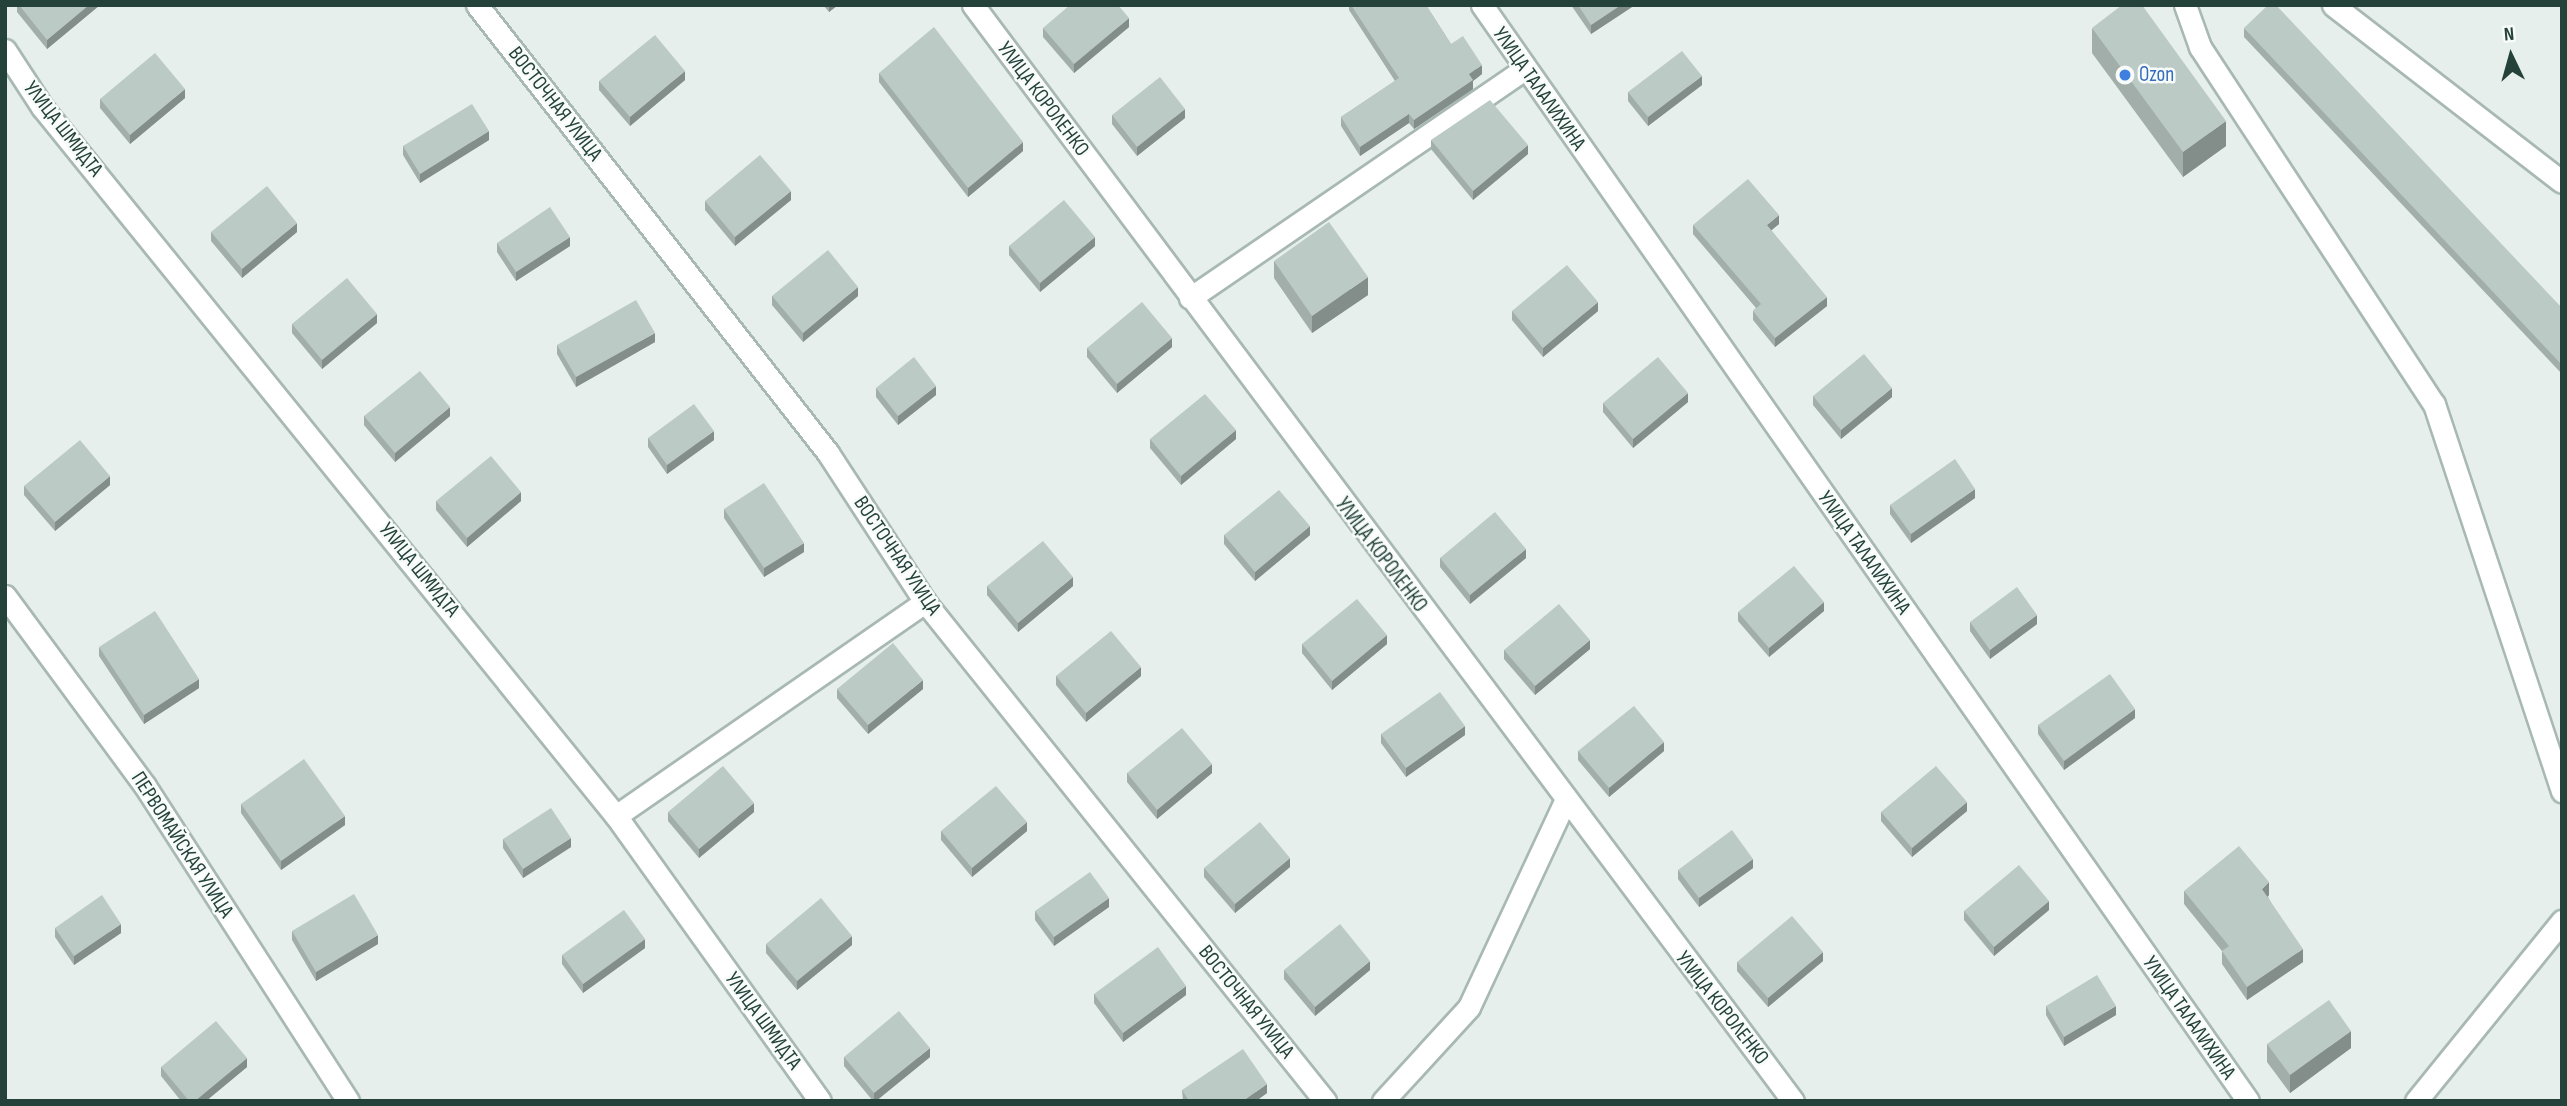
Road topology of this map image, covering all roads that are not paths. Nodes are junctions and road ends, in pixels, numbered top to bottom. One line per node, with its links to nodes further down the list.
1 (477, 5): 11 (street, ВОСТОЧНАЯ УЛИЦА)
2 (973, 5): 9 (street, УЛИЦА КОРОЛЕНКО)
3 (1482, 5): 7 (street, УЛИЦА ТАЛАЛИХИНА)
4 (2185, 5): 12 (street)
5 (2333, 5): 8 (street)
6 (5, 50): 14 (street, УЛИЦА ШМИДТА)
7 (1525, 69): 9 (street); 21 (street, УЛИЦА ТАЛАЛИХИНА)
8 (2562, 183)
9 (1190, 298): 13 (street, УЛИЦА КОРОЛЕНКО)
10 (5, 596): 16 (street, ПЕРВОМАЙСКАЯ УЛИЦА)
11 (925, 602): 14 (street); 18 (street, ВОСТОЧНАЯ УЛИЦА)
12 (2562, 791)
13 (1564, 803): 19 (street); 20 (street, УЛИЦА КОРОЛЕНКО)
14 (616, 816): 17 (street, УЛИЦА ШМИДТА)
15 (2562, 921): 22 (street)
16 (348, 1101)
17 (820, 1101)
18 (1325, 1101)
19 (1382, 1101)
20 (1793, 1101)
21 (2248, 1101)
22 (2416, 1101)

